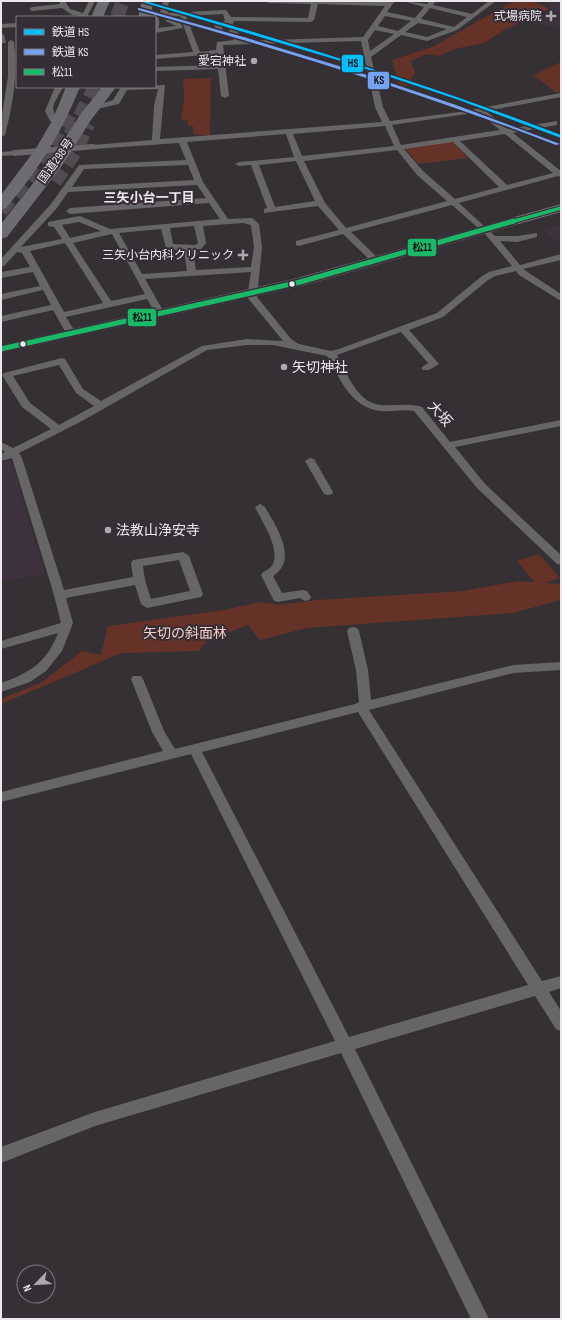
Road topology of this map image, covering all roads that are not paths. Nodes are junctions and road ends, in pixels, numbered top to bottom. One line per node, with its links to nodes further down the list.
1 (92, 1): 15 (street)
2 (104, 1): 15 (highway)
3 (166, 1): 17 (street)
4 (269, 1): 13 (street)
5 (406, 1): 10 (street)
6 (493, 1): 19 (street)
7 (63, 3): 11 (street); 15 (street)
8 (315, 3): 9 (street); 13 (street); 13 (street)
9 (390, 3): 14 (street)
10 (432, 3): 19 (street); 21 (street)
11 (32, 9)
12 (146, 9): 16 (street)
13 (284, 12): 20 (street)
14 (382, 13): 21 (street); 24 (street)
15 (89, 16)
16 (155, 16)
17 (170, 16): 18 (street); 25 (street)
18 (183, 16): 20 (street); 33 (street)
19 (473, 16): 26 (street)
20 (230, 21): 27 (street); 27 (street)
21 (416, 21): 26 (street); 28 (street)
22 (16, 25): 23 (street)
23 (1, 26)
24 (373, 27): 28 (street); 29 (street)
25 (156, 29)
26 (455, 29): 28 (street)
27 (235, 33): 31 (street)
28 (399, 33): 34 (street)
29 (365, 39): 31 (street); 34 (street)
30 (7, 40): 38 (street)
31 (238, 42): 32 (street)
32 (221, 52): 33 (street); 36 (street)
33 (197, 54): 35 (street)
34 (368, 56): 50 (street)
35 (156, 57)
36 (223, 67): 37 (street); 45 (street)
37 (156, 69)
38 (14, 74): 53 (street)
39 (156, 87): 56 (street)
40 (58, 88): 49 (street)
41 (73, 88): 49 (highway, 国道298号)
42 (108, 88): 46 (highway, 国道298号)
43 (123, 88): 46 (street)
44 (561, 95): 50 (street)
45 (226, 96)
46 (93, 108): 59 (highway, 国道298号)
47 (484, 113): 51 (street)
48 (554, 123): 51 (street)
49 (58, 124): 60 (highway, 国道298号)
50 (386, 124): 52 (street); 58 (street)
51 (507, 131): 55 (street); 68 (street)
52 (289, 132): 54 (street); 63 (street)
53 (1, 134)
54 (182, 140): 56 (street); 64 (street)
55 (455, 140): 58 (street); 71 (street)
56 (156, 142): 57 (street)
57 (93, 148): 59 (street)
58 (399, 148): 63 (street); 74 (street)
59 (65, 150): 60 (street); 88 (highway, 国道298号)
60 (43, 151): 61 (street); 76 (highway, 国道298号)
61 (14, 153): 62 (street)
62 (1, 154)
63 (299, 158): 65 (street); 75 (street)
64 (192, 162): 69 (street); 70 (street)
65 (254, 162): 66 (street); 75 (street)
66 (239, 164)
67 (23, 165): 72 (highway)
68 (560, 174): 71 (street)
69 (199, 182): 70 (street); 73 (street)
70 (61, 185): 77 (street); 93 (highway)
71 (505, 188): 74 (street)
72 (1, 192)
73 (211, 200): 79 (street); 81 (street)
74 (453, 202): 87 (street); 89 (street)
75 (320, 203): 87 (street)
76 (1, 205)
77 (54, 206): 79 (street); 82 (street)
78 (561, 208): 89 (main road)
79 (70, 211): 80 (street)
80 (80, 219): 84 (street); 86 (street)
81 (225, 221): 83 (street); 101 (street)
82 (40, 222): 84 (street); 93 (street)
83 (198, 223): 85 (street); 94 (street)
84 (57, 224): 91 (street)
85 (165, 226): 86 (street); 94 (street)
86 (112, 231): 91 (street); 104 (street)
87 (345, 231): 92 (street); 97 (street)
88 (1, 234)
89 (489, 234): 90 (street); 97 (main road); 99 (street)
90 (534, 235)
91 (69, 241): 95 (street); 110 (street)
92 (299, 243)
93 (8, 248): 95 (street); 98 (street)
94 (188, 248): 102 (street)
95 (25, 250): 100 (street)
96 (561, 257): 99 (street)
97 (376, 260): 106 (main road)
98 (1, 264)
99 (517, 268): 109 (street); 115 (street)
100 (35, 269): 103 (street); 105 (street)
101 (254, 269): 102 (street); 106 (street)
102 (192, 273): 104 (street)
103 (1, 275)
104 (140, 277): 107 (street)
105 (46, 287): 108 (street); 111 (street)
106 (252, 293): 112 (main road); 117 (street)
107 (149, 296): 110 (street); 112 (street)
108 (1, 297)
109 (561, 298)
110 (108, 304): 113 (street)
111 (57, 306): 113 (street); 114 (street)
112 (160, 314): 116 (main road)
113 (61, 315): 116 (street)
114 (1, 318)
115 (403, 329): 119 (street); 120 (street)
116 (71, 333): 118 (main road)
117 (296, 346): 119 (street); 121 (street)
118 (1, 349)
119 (330, 354): 125 (street, 大坂)
120 (426, 368)
121 (100, 405): 123 (street); 123 (street)
122 (561, 423): 125 (street)
123 (57, 428): 126 (street)
124 (1, 445): 126 (street)
125 (449, 445): 131 (street, 大坂)
126 (12, 451): 127 (street); 133 (street)
127 (1, 458)
128 (310, 461): 129 (street)
129 (328, 492)
130 (260, 507): 134 (street)
131 (561, 561)
132 (139, 580): 132 (street); 133 (street)
133 (60, 595): 135 (street)
134 (305, 597)
135 (66, 626): 137 (street); 140 (street)
136 (353, 631): 141 (street)
137 (1, 644)
138 (561, 666): 141 (street)
139 (137, 679): 143 (street)
140 (1, 688)
141 (363, 706): 142 (street); 146 (street)
142 (194, 748): 143 (street); 148 (street)
143 (171, 753): 144 (street)
144 (1, 797)
145 (561, 982): 146 (street)
146 (538, 989): 147 (street); 148 (street)
147 (561, 1024)
148 (345, 1045): 149 (street); 150 (street)
149 (1, 1155)
150 (480, 1319)

